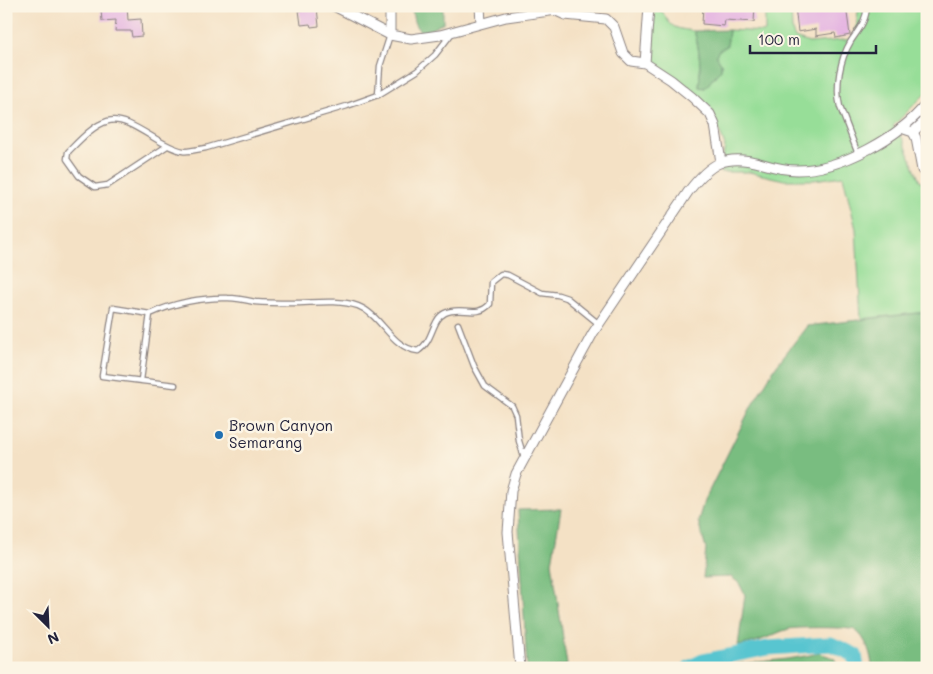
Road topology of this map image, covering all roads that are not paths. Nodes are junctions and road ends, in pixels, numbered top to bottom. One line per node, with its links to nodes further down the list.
1 (334, 6): 9 (street)
2 (350, 6): 9 (street)
3 (390, 6): 12 (street)
4 (480, 6): 10 (street)
5 (586, 6): 8 (street)
6 (649, 6): 13 (street)
7 (867, 6): 20 (lane)
8 (560, 8): 10 (street); 13 (street)
9 (352, 17): 12 (street)
10 (481, 23): 11 (street)
11 (455, 30): 12 (street); 14 (lane)
12 (390, 35): 14 (lane)
13 (645, 64): 21 (street)
14 (378, 95): 19 (lane)
15 (927, 103): 17 (street)
16 (927, 119): 18 (street)
17 (902, 128): 18 (street); 20 (street)
18 (913, 132): 22 (street)
19 (167, 146): 19 (lane)
20 (858, 154): 21 (street)
21 (721, 162): 25 (street)
22 (922, 170)
23 (150, 314): 25 (lane); 26 (lane); 26 (lane)
24 (458, 324): 28 (lane)
25 (599, 324): 28 (street)
26 (141, 380): 27 (lane)
27 (175, 385)
28 (524, 458): 29 (street)
29 (520, 668)

